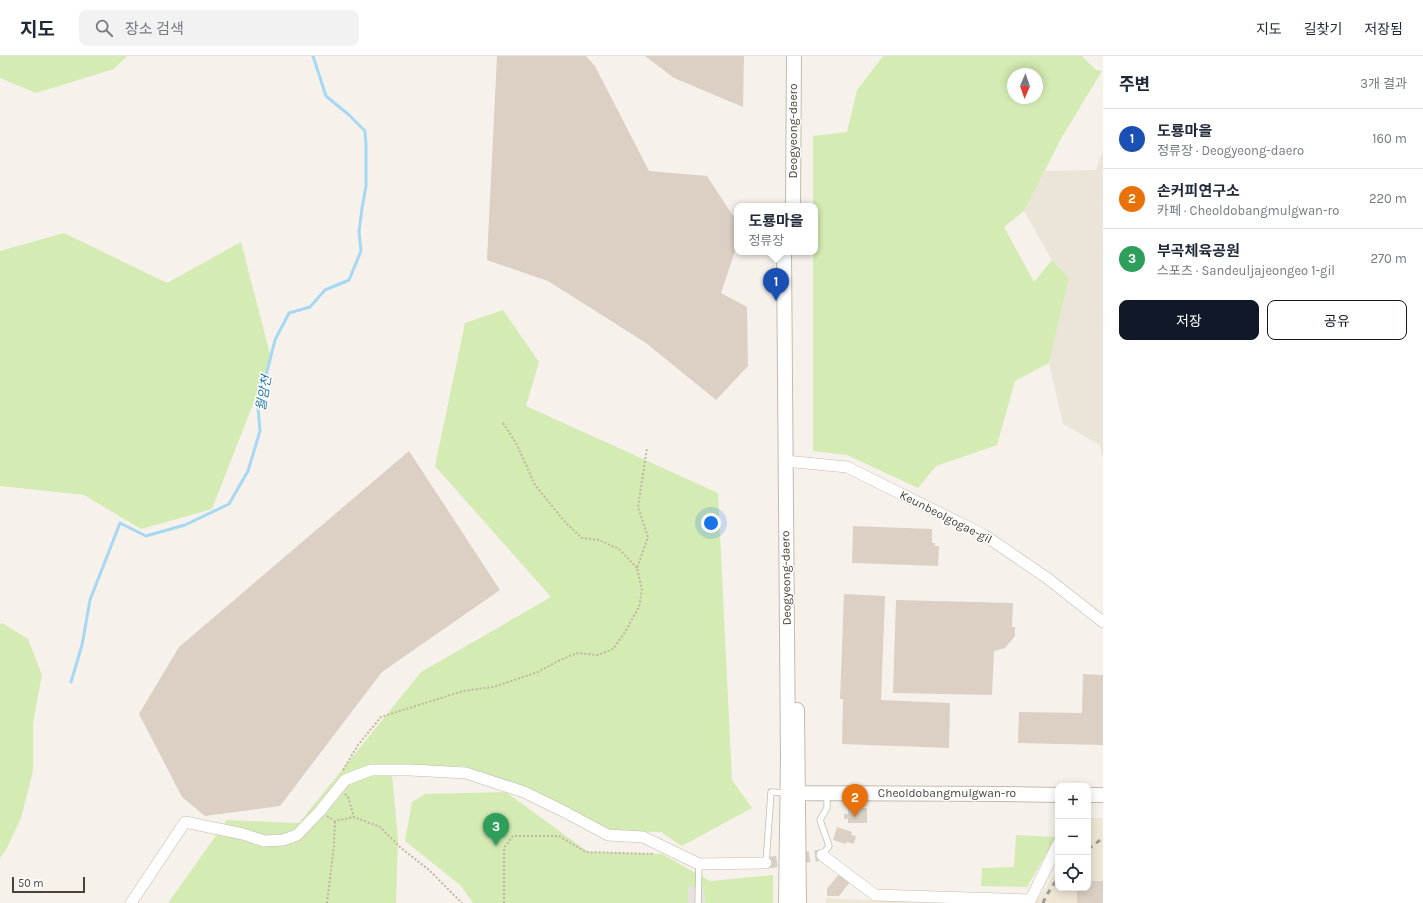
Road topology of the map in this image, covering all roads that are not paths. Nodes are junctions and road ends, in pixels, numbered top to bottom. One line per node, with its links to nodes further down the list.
1 (784, 56): 3 (street, Deogyeong-daero)
2 (794, 56): 4 (street, Deogyeong-daero)
3 (784, 203)
4 (793, 203)
5 (784, 255): 7 (street, Deogyeong-daero)
6 (793, 255): 7 (street, Deogyeong-daero)
7 (789, 461): 8 (street, Keunbeolgogae-gil); 9 (street, Deogyeong-daero)
8 (1103, 622)
9 (793, 793): 10 (street, Cheoldobangmulgwan-ro); 16 (lane); 21 (street, Deogyeong-daero); 22 (street, Deogyeong-daero)
10 (826, 793): 11 (street, Cheoldobangmulgwan-ro); 15 (lane)
11 (1055, 795)
12 (1091, 795): 13 (street)
13 (1103, 795)
14 (1055, 850): 18 (street)
15 (822, 855): 18 (street)
16 (766, 863): 17 (street)
17 (699, 864): 19 (street); 20 (lane)
18 (1030, 902)
19 (131, 903)
20 (698, 903)
21 (786, 903)
22 (799, 903)

